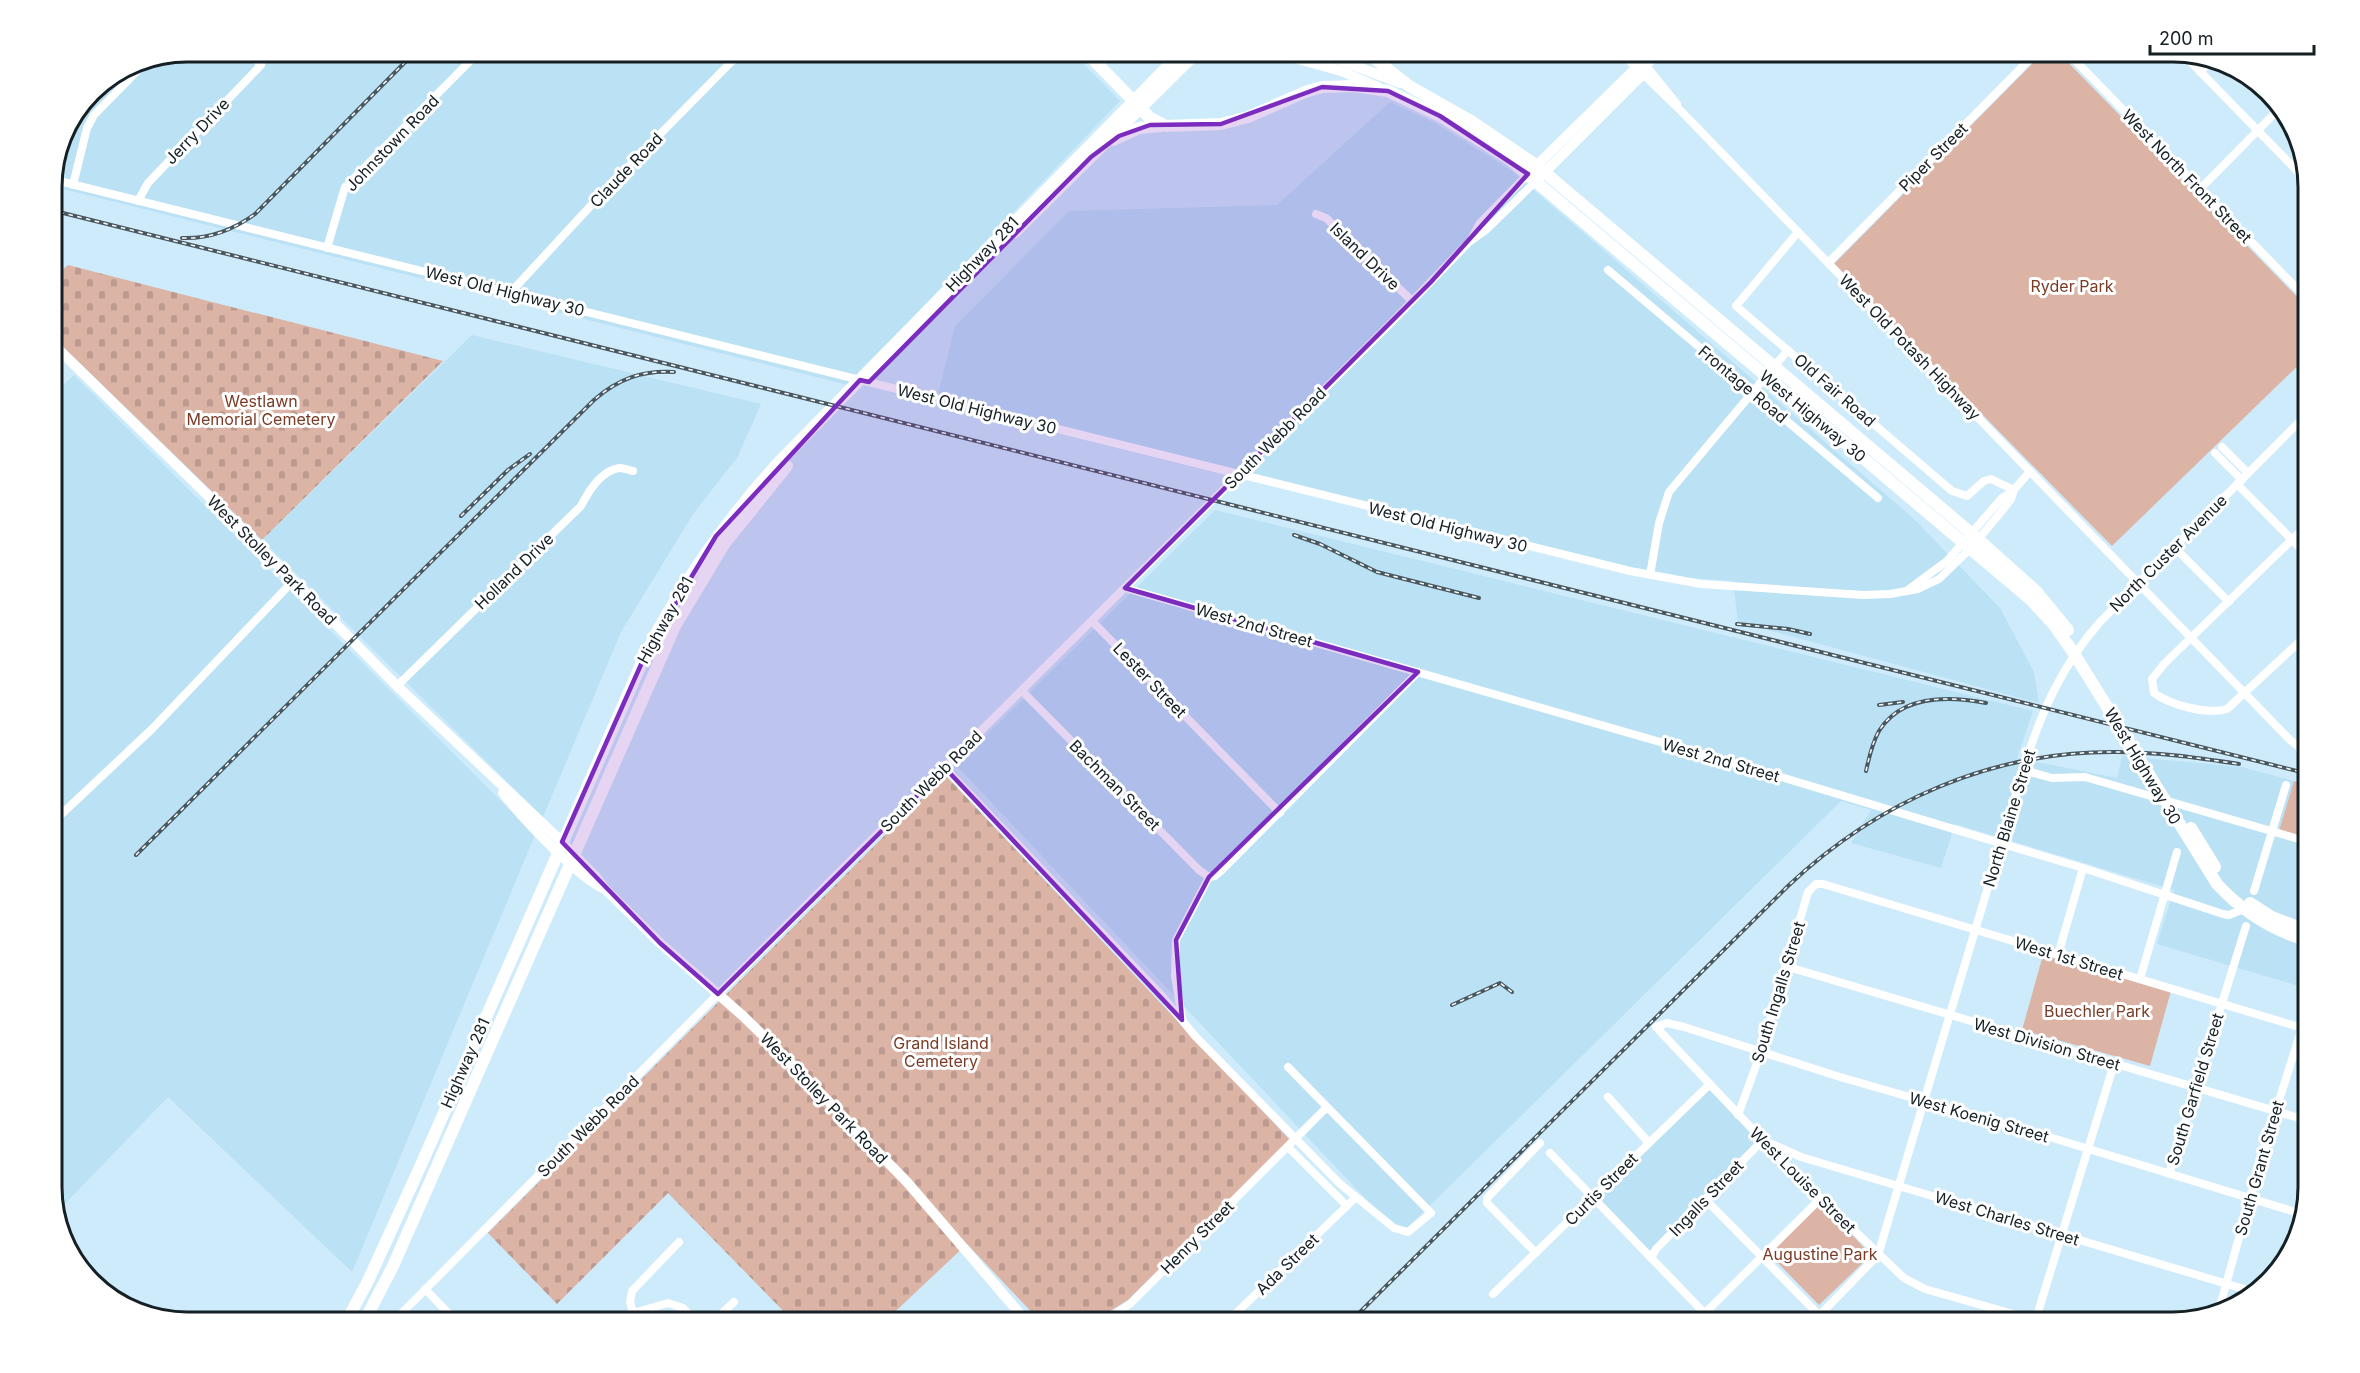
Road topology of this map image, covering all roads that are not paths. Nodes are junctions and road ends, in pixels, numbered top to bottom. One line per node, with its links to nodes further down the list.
1 (258, 62): 32 (street, Jerry Drive)
2 (469, 62): 35 (street, Johnstown Road)
3 (731, 62): 39 (street, Claude Road)
4 (1096, 62): 22 (highway)
5 (1173, 62): 22 (highway, Highway 281)
6 (1185, 62): 22 (highway, Highway 281)
7 (1309, 62): 21 (main road, West Highway 30)
8 (1345, 62): 20 (main road, West Highway 30)
9 (1379, 62): 20 (highway)
10 (1632, 62): 17 (street, West Old Potash Highway)
11 (1638, 62): 17 (street, West Old Potash Highway)
12 (1648, 62): 17 (main road, South Webb Road)
13 (2027, 62): 36 (street, Piper Street)
14 (2077, 62): 31 (street, West North Front Street)
15 (2192, 63): 18 (street)
16 (2206, 66): 18 (street)
17 (1641, 69): 28 (main road, South Webb Road); 34 (street, West Old Potash Highway)
18 (2200, 72): 25 (street)
19 (135, 73): 30 (street)
20 (1409, 86): 28 (highway, West Highway 30)
21 (1388, 91): 24 (highway); 28 (highway, West Highway 30)
22 (1136, 104): 24 (highway); 26 (highway, Highway 281); 43 (highway, Highway 281)
23 (2275, 113): 25 (street)
24 (1166, 126): 26 (highway)
25 (2258, 131): 27 (street); 31 (street)
26 (1090, 157): 43 (highway, Highway 281)
27 (2297, 171)
28 (1536, 173): 40 (street, South Webb Road); 44 (highway, West Highway 30)
29 (62, 182): 30 (street, West Old Highway 30)
30 (72, 185): 32 (street, West Old Highway 30)
31 (2200, 189): 38 (street, West North Front Street)
32 (138, 201): 35 (street, West Old Highway 30)
33 (1316, 214): 40 (street, Island Drive)
34 (1798, 232): 36 (street, West Old Potash Highway); 41 (street, Old Fair Road)
35 (327, 248): 39 (street, West Old Highway 30)
36 (1828, 263): 50 (street, West Old Potash Highway)
37 (1608, 270): 45 (street, Frontage Road)
38 (2298, 290)
39 (512, 292): 51 (street, West Old Highway 30)
40 (1412, 301): 51 (street, South Webb Road)
41 (1788, 350): 44 (street); 53 (street, Old Fair Road)
42 (62, 353): 61 (main road, West Stolley Park Road)
43 (879, 366): 47 (highway, Highway 281)
44 (1770, 372): 45 (street); 57 (highway, West Highway 30)
45 (1753, 393): 54 (street, Frontage Road); 60 (street)
46 (2298, 423): 52 (street, North Custer Avenue)
47 (822, 424): 82 (highway, Highway 281); 84 (highway, Highway 281)
48 (2218, 450): 52 (street)
49 (633, 471): 69 (street, Holland Drive)
50 (2030, 471): 53 (street, West Old Highway 30); 62 (street, West Old Potash Highway)
51 (1238, 475): 60 (street, West Old Highway 30); 63 (street, South Webb Road)
52 (2242, 479): 56 (street); 59 (street, North Custer Avenue)
53 (2014, 490): 57 (street, West Old Highway 30)
54 (1878, 498)
55 (2298, 534): 56 (street)
56 (2292, 540): 58 (street); 64 (street)
57 (1971, 541): 60 (street, West Old Highway 30); 90 (highway, West Highway 30)
58 (2298, 546)
59 (2174, 547): 62 (street, North Custer Avenue); 64 (street)
60 (1650, 575)
61 (293, 581): 69 (main road, West Stolley Park Road); 78 (street)
62 (2139, 582): 66 (street, West Old Potash Highway); 72 (street, North Custer Avenue)
63 (1125, 588): 65 (street, South Webb Road); 68 (street, West 2nd Street)
64 (2229, 602): 66 (street)
65 (1092, 621): 70 (street, South Webb Road); 77 (street, Lester Street)
66 (2193, 638): 71 (street, West Old Potash Highway); 71 (street)
67 (2298, 643): 71 (street)
68 (1418, 672): 77 (street); 81 (street, West 2nd Street)
69 (397, 686): 82 (main road, West Stolley Park Road)
70 (1022, 691): 74 (street, South Webb Road); 86 (street, Bachman Street)
71 (2246, 693): 73 (street, West Old Potash Highway)
72 (2044, 708): 75 (street, North Blaine Street)
73 (2298, 747)
74 (945, 768): 98 (street, South Webb Road); 101 (street)
75 (2023, 770): 79 (street); 81 (street, North Blaine Street)
76 (2286, 785): 79 (street)
77 (1280, 813): 86 (street)
78 (62, 814)
79 (2272, 831): 80 (street); 88 (street)
80 (2298, 839)
81 (2001, 843): 85 (street, West 2nd Street); 93 (street, North Blaine Street)
82 (560, 846): 84 (main road, West Stolley Park Road); 145 (highway, Highway 281)
83 (2177, 852): 89 (street)
84 (572, 858): 98 (main road, West Stolley Park Road); 146 (highway, Highway 281)
85 (2083, 868): 89 (street, West 2nd Street); 95 (street)
86 (1209, 877): 101 (street)
87 (1829, 886): 93 (street, West 1st Street); 96 (street, South Ingalls Street)
88 (2254, 891)
89 (2165, 895): 90 (street, West 2nd Street); 97 (street)
90 (2247, 906): 92 (highway); 94 (highway)
91 (2246, 926): 99 (street, South Garfield Street)
92 (2298, 927)
93 (1975, 929): 95 (street, West 1st Street); 100 (street, North Blaine Street)
94 (2298, 937)
95 (2058, 955): 97 (street, West 1st Street)
96 (1785, 966): 100 (street, West Division Street); 105 (street, South Ingalls Street)
97 (2139, 979): 99 (street, West 1st Street)
98 (718, 993): 140 (street, South Webb Road); 152 (main road, West Stolley Park Road)
99 (2221, 1003): 103 (street, West 1st Street); 109 (street, South Garfield Street)
100 (1949, 1016): 106 (street, West Division Street); 111 (street, North Blaine Street)
101 (1182, 1020): 119 (street)
102 (1656, 1027): 105 (street, West Koenig Street); 108 (street, West Louise Street)
103 (2298, 1027)
104 (2298, 1050): 113 (street, South Grant Street)
105 (1761, 1052): 111 (street, West Koenig Street); 114 (street, South Ingalls Street)
106 (2114, 1064): 109 (street, West Division Street); 120 (street)
107 (1288, 1067): 112 (street)
108 (1710, 1084): 114 (street, West Louise Street); 118 (street, Curtis Street)
109 (2196, 1088): 113 (street, West Division Street); 124 (street, South Garfield Street)
110 (1608, 1097): 118 (street)
111 (1924, 1101): 120 (street, West Koenig Street); 125 (street, North Blaine Street)
112 (1326, 1108): 119 (street, Henry Street); 126 (street)
113 (2274, 1111): 115 (street, West Division Street); 130 (street, South Grant Street)
114 (1738, 1115): 116 (street, West Louise Street)
115 (2298, 1118)
116 (1762, 1140): 122 (street, West Charles Street); 123 (street, West Louise Street); 128 (street, Ingalls Street)
117 (1540, 1143): 135 (street)
118 (1648, 1143): 127 (street, Curtis Street)
119 (1292, 1144): 126 (street); 131 (street); 153 (street, Henry Street)
120 (2086, 1149): 124 (street, West Koenig Street); 133 (street)
121 (1550, 1153): 127 (street)
122 (1801, 1156): 123 (street); 125 (street, West Charles Street)
123 (1790, 1169): 129 (street, West Louise Street)
124 (2169, 1174): 130 (street, West Koenig Street)
125 (1899, 1186): 133 (street, West Charles Street); 136 (street, North Blaine Street)
126 (1356, 1197): 131 (street, Ada Street)
127 (1593, 1198): 135 (street, Curtis Street); 138 (street)
128 (1705, 1199): 137 (street); 138 (street, Ingalls Street)
129 (1820, 1199): 136 (street, West Louise Street); 137 (street)
130 (2248, 1199): 132 (street, West Koenig Street); 139 (street, South Grant Street)
131 (1347, 1206): 154 (street, Ada Street)
132 (2295, 1212)
133 (2061, 1234): 139 (street, West Charles Street); 160 (street)
134 (679, 1242): 149 (street)
135 (1536, 1253): 142 (street, Curtis Street)
136 (1878, 1255): 158 (street); 159 (street, West Louise Street)
137 (1762, 1256): 156 (street); 157 (street)
138 (1652, 1258): 155 (street)
139 (2227, 1283): 141 (street, West Charles Street); 144 (street, South Grant Street)
140 (425, 1289): 147 (street, South Webb Road); 148 (street)
141 (2245, 1289)
142 (1493, 1294)
143 (734, 1302): 151 (street)
144 (2221, 1302)
145 (351, 1312)
146 (369, 1312)
147 (403, 1312)
148 (447, 1312)
149 (633, 1312): 150 (street)
150 (687, 1312)
151 (724, 1312)
152 (1019, 1312)
153 (1118, 1312)
154 (1237, 1312)
155 (1704, 1312)
156 (1706, 1312)
157 (1811, 1312)
158 (1822, 1312)
159 (2006, 1312)
160 (2039, 1312)

